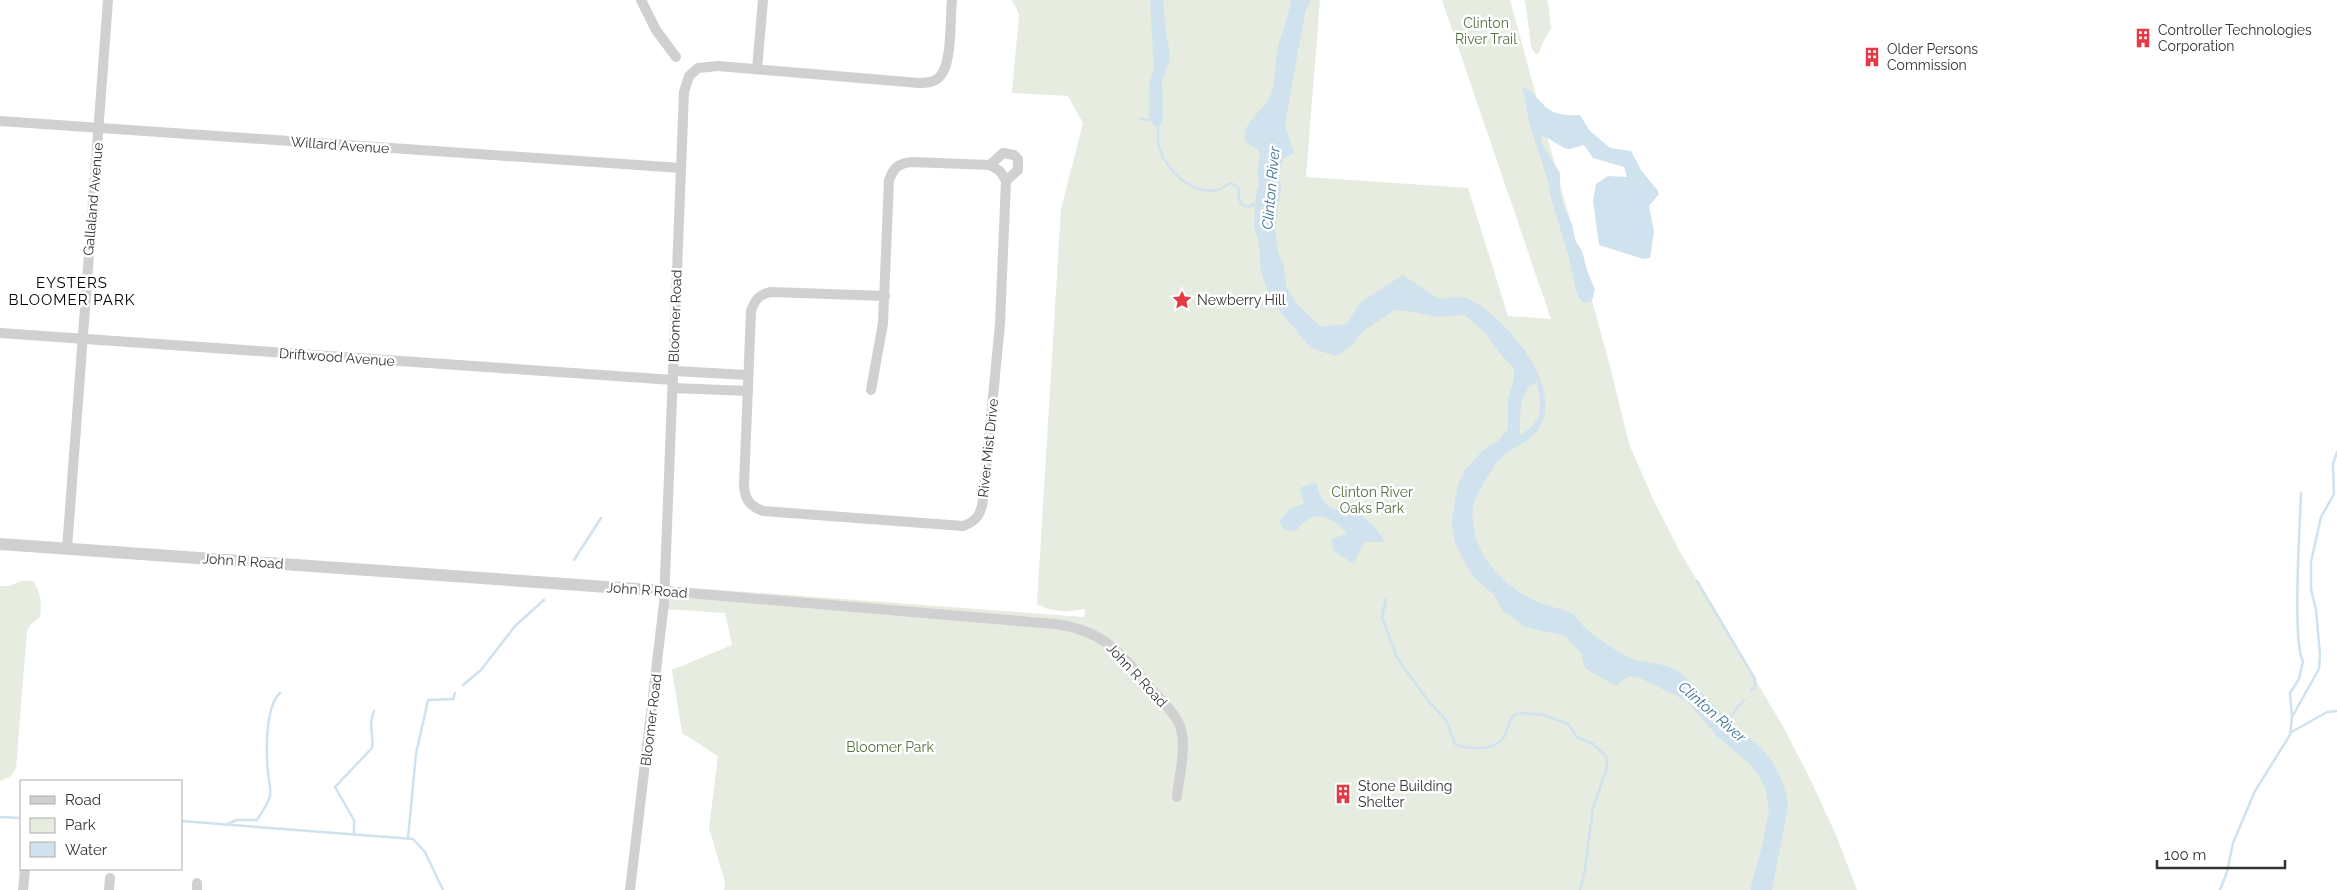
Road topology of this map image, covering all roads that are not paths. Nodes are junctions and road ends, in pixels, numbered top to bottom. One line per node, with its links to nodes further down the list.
1 (108, 0): 8 (street, Gallaland Avenue)
2 (641, 0): 5 (street)
3 (763, 0): 6 (street)
4 (952, 0): 6 (street, Bloomer Road)
5 (676, 57)
6 (757, 69): 10 (street, Bloomer Road)
7 (0, 121): 8 (street, Willard Avenue)
8 (99, 128): 10 (street, Willard Avenue); 14 (street, Gallaland Avenue)
9 (990, 165): 11 (street); 11 (street, River Mist Drive); 12 (street)
10 (681, 168): 16 (street, Bloomer Road)
11 (1006, 181): 18 (street, River Mist Drive)
12 (885, 296): 15 (street, River Mist Drive); 17 (street)
13 (0, 333): 14 (street, Driftwood Avenue)
14 (82, 340): 16 (street, Driftwood Avenue); 20 (street, Gallaland Avenue)
15 (748, 375): 16 (street); 18 (street, River Mist Drive)
16 (673, 380): 18 (street); 21 (street, Bloomer Road)
17 (871, 390)
18 (748, 392)
19 (0, 544): 20 (street, John R Road)
20 (67, 548): 21 (street, John R Road)
21 (664, 591): 22 (street, John R Road); 27 (street, Bloomer Road)
22 (1177, 797)
23 (25, 870): 25 (street)
24 (110, 878): 26 (street)
25 (23, 890)
26 (109, 890)
27 (630, 890)

